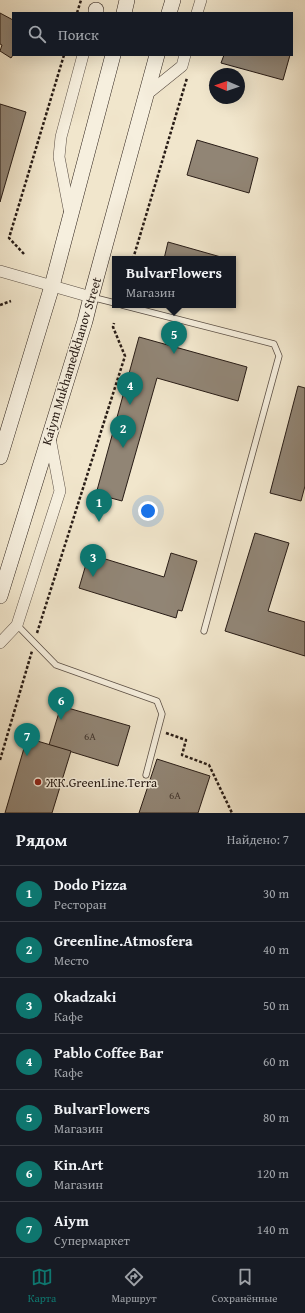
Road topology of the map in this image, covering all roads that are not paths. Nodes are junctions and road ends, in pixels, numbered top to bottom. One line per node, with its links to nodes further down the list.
1 (127, 0): 4 (main road)
2 (173, 0): 5 (main road)
3 (201, 0): 6 (street)
4 (124, 12)
5 (169, 12)
6 (197, 12)
7 (83, 56): 12 (street)
8 (157, 56): 11 (main road, Kaiym Mukhamedkhanov Street)
9 (185, 56): 11 (street)
10 (110, 59): 12 (main road)
11 (146, 95): 15 (main road, Kaiym Mukhamedkhanov Street)
12 (70, 217): 14 (main road)
13 (0, 271): 14 (street)
14 (52, 286): 15 (street); 19 (main road)
15 (91, 297): 16 (lane); 18 (main road, Kaiym Mukhamedkhanov Street)
16 (112, 302)
17 (134, 308): 22 (lane)
18 (49, 435): 20 (main road, Kaiym Mukhamedkhanov Street); 21 (street)
19 (1, 450)
20 (0, 596)
21 (17, 625): 23 (street); 24 (lane)
22 (204, 631)
23 (0, 643)
24 (146, 776)

